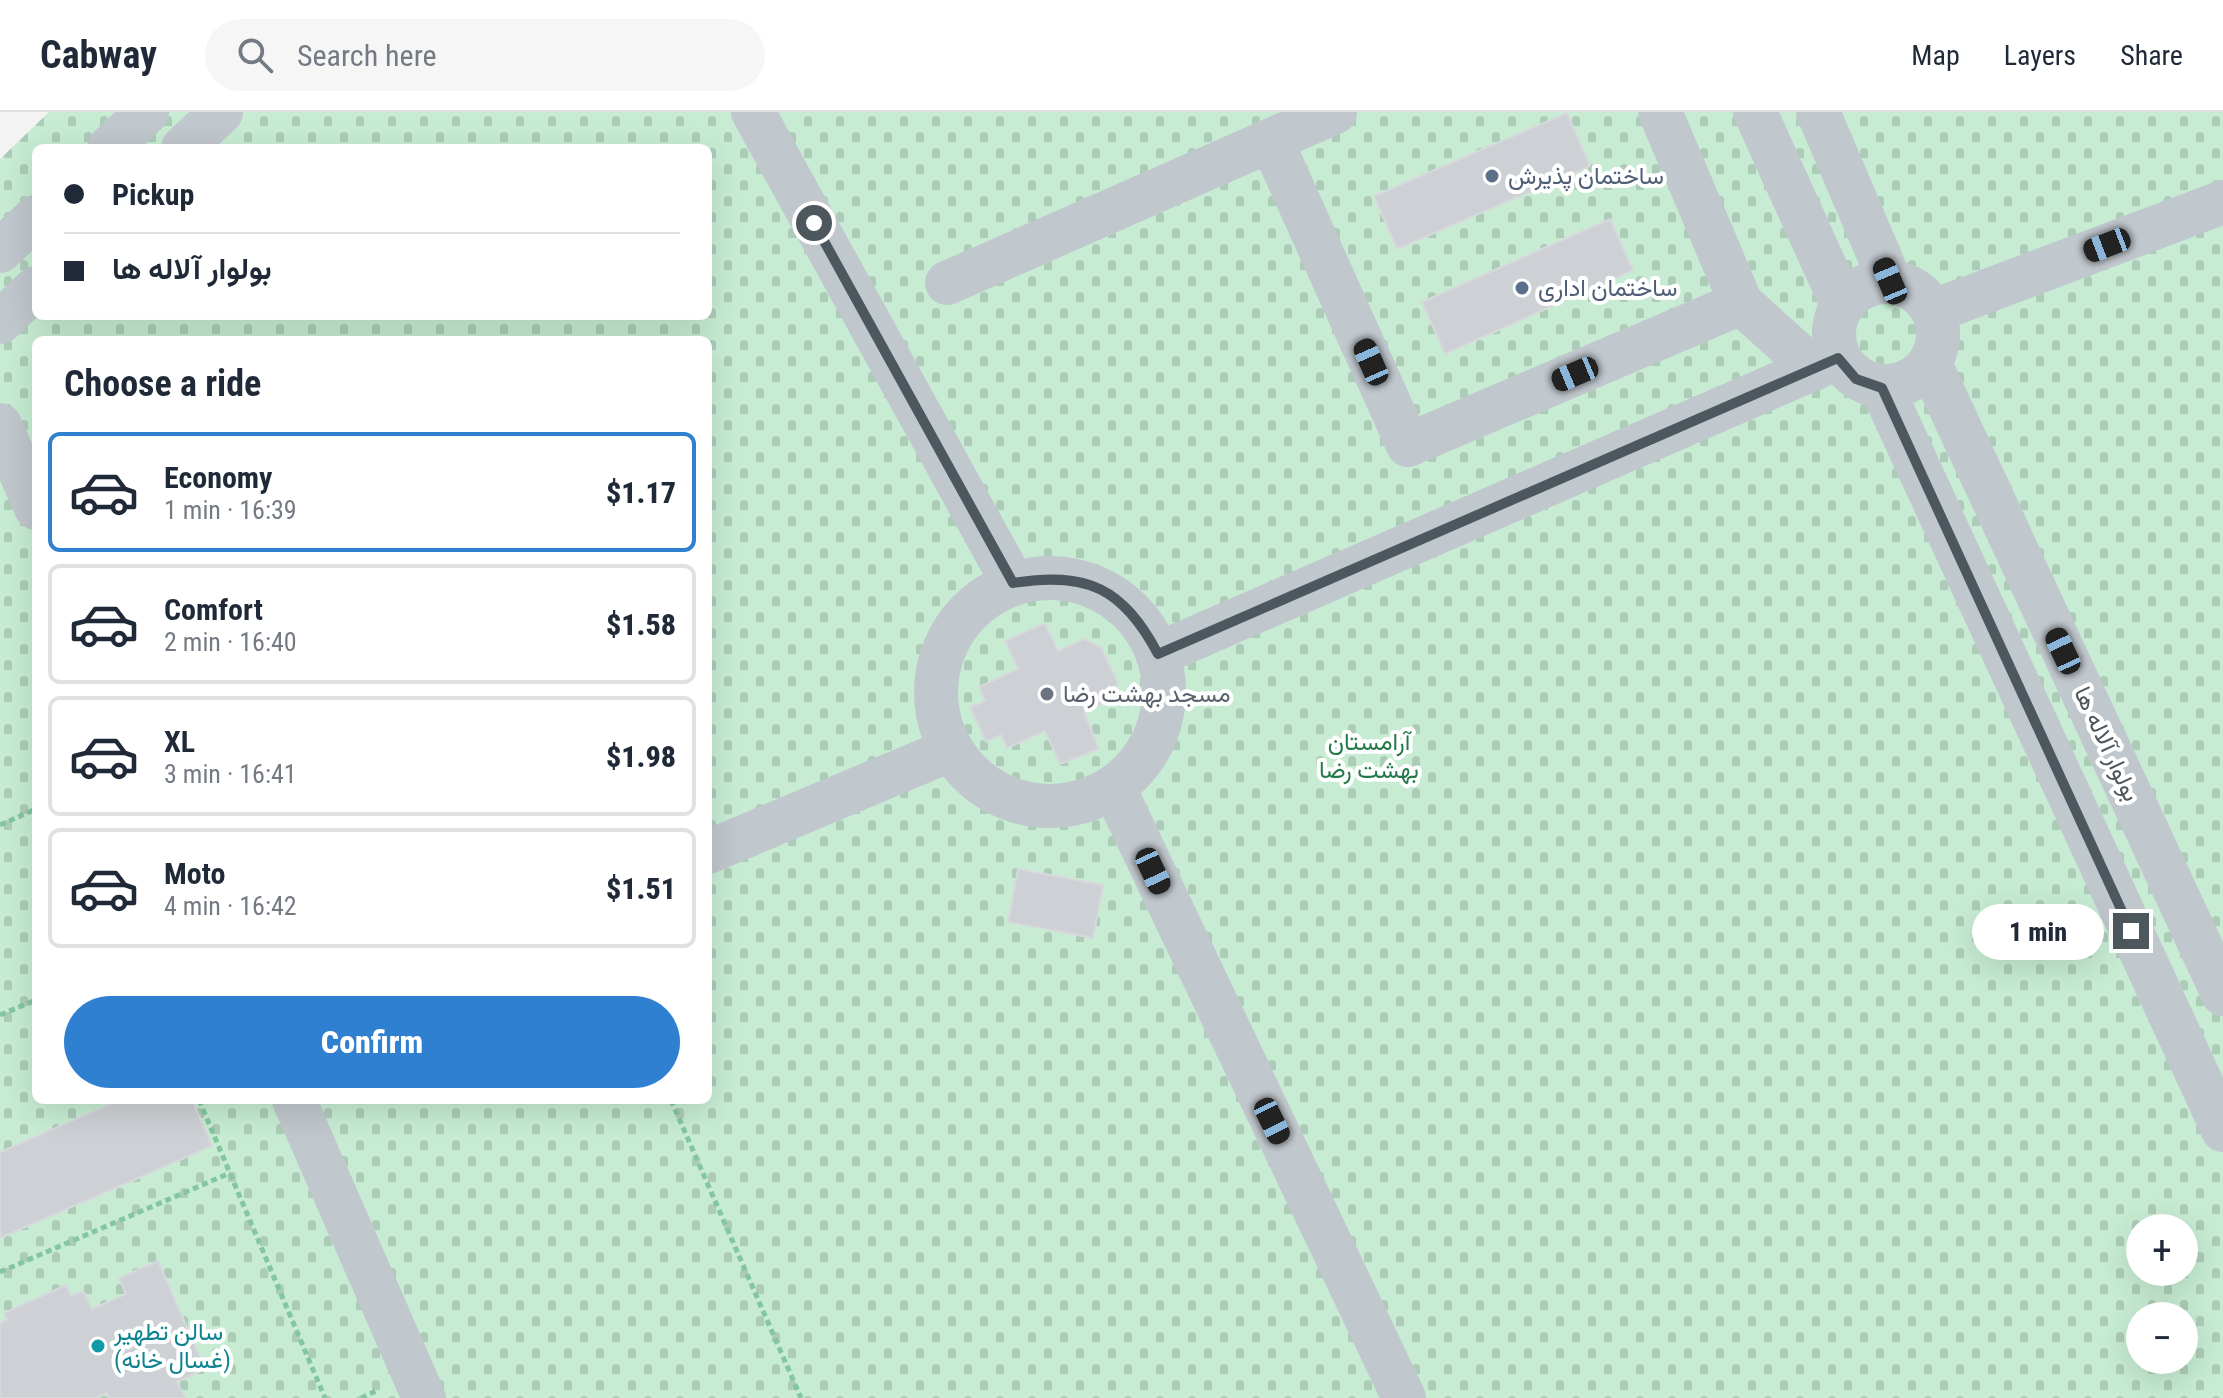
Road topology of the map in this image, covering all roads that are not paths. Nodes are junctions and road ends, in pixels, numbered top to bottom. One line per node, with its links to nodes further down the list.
1 (147, 112): 9 (lane)
2 (221, 112): 10 (lane)
3 (753, 112): 26 (lane)
4 (1335, 112): 8 (lane)
5 (1660, 112): 17 (lane)
6 (1755, 112): 18 (lane)
7 (1818, 112): 14 (lane)
8 (1271, 140): 15 (lane); 17 (lane)
9 (113, 144)
10 (187, 144)
11 (2223, 202): 19 (lane)
12 (32, 221): 13 (lane)
13 (0, 251)
14 (1890, 281): 18 (lane); 19 (lane)
15 (947, 283)
16 (32, 292): 20 (lane)
17 (1741, 303): 21 (lane)
18 (1842, 304): 21 (lane)
19 (1934, 311): 22 (lane)
20 (0, 322)
21 (1826, 363): 23 (lane); 27 (lane)
22 (1930, 364): 23 (lane); 31 (lane, بولوار آلاله ها)
23 (1882, 388): 33 (lane)
24 (0, 425): 25 (lane)
25 (32, 499)
26 (1013, 583): 27 (lane); 28 (lane)
27 (1158, 654): 29 (lane)
28 (950, 750): 29 (lane); 30 (lane)
29 (1114, 788): 35 (lane)
30 (712, 850)
31 (2223, 994)
32 (296, 1104): 34 (lane)
33 (2223, 1130)
34 (424, 1398)
35 (1404, 1398)

